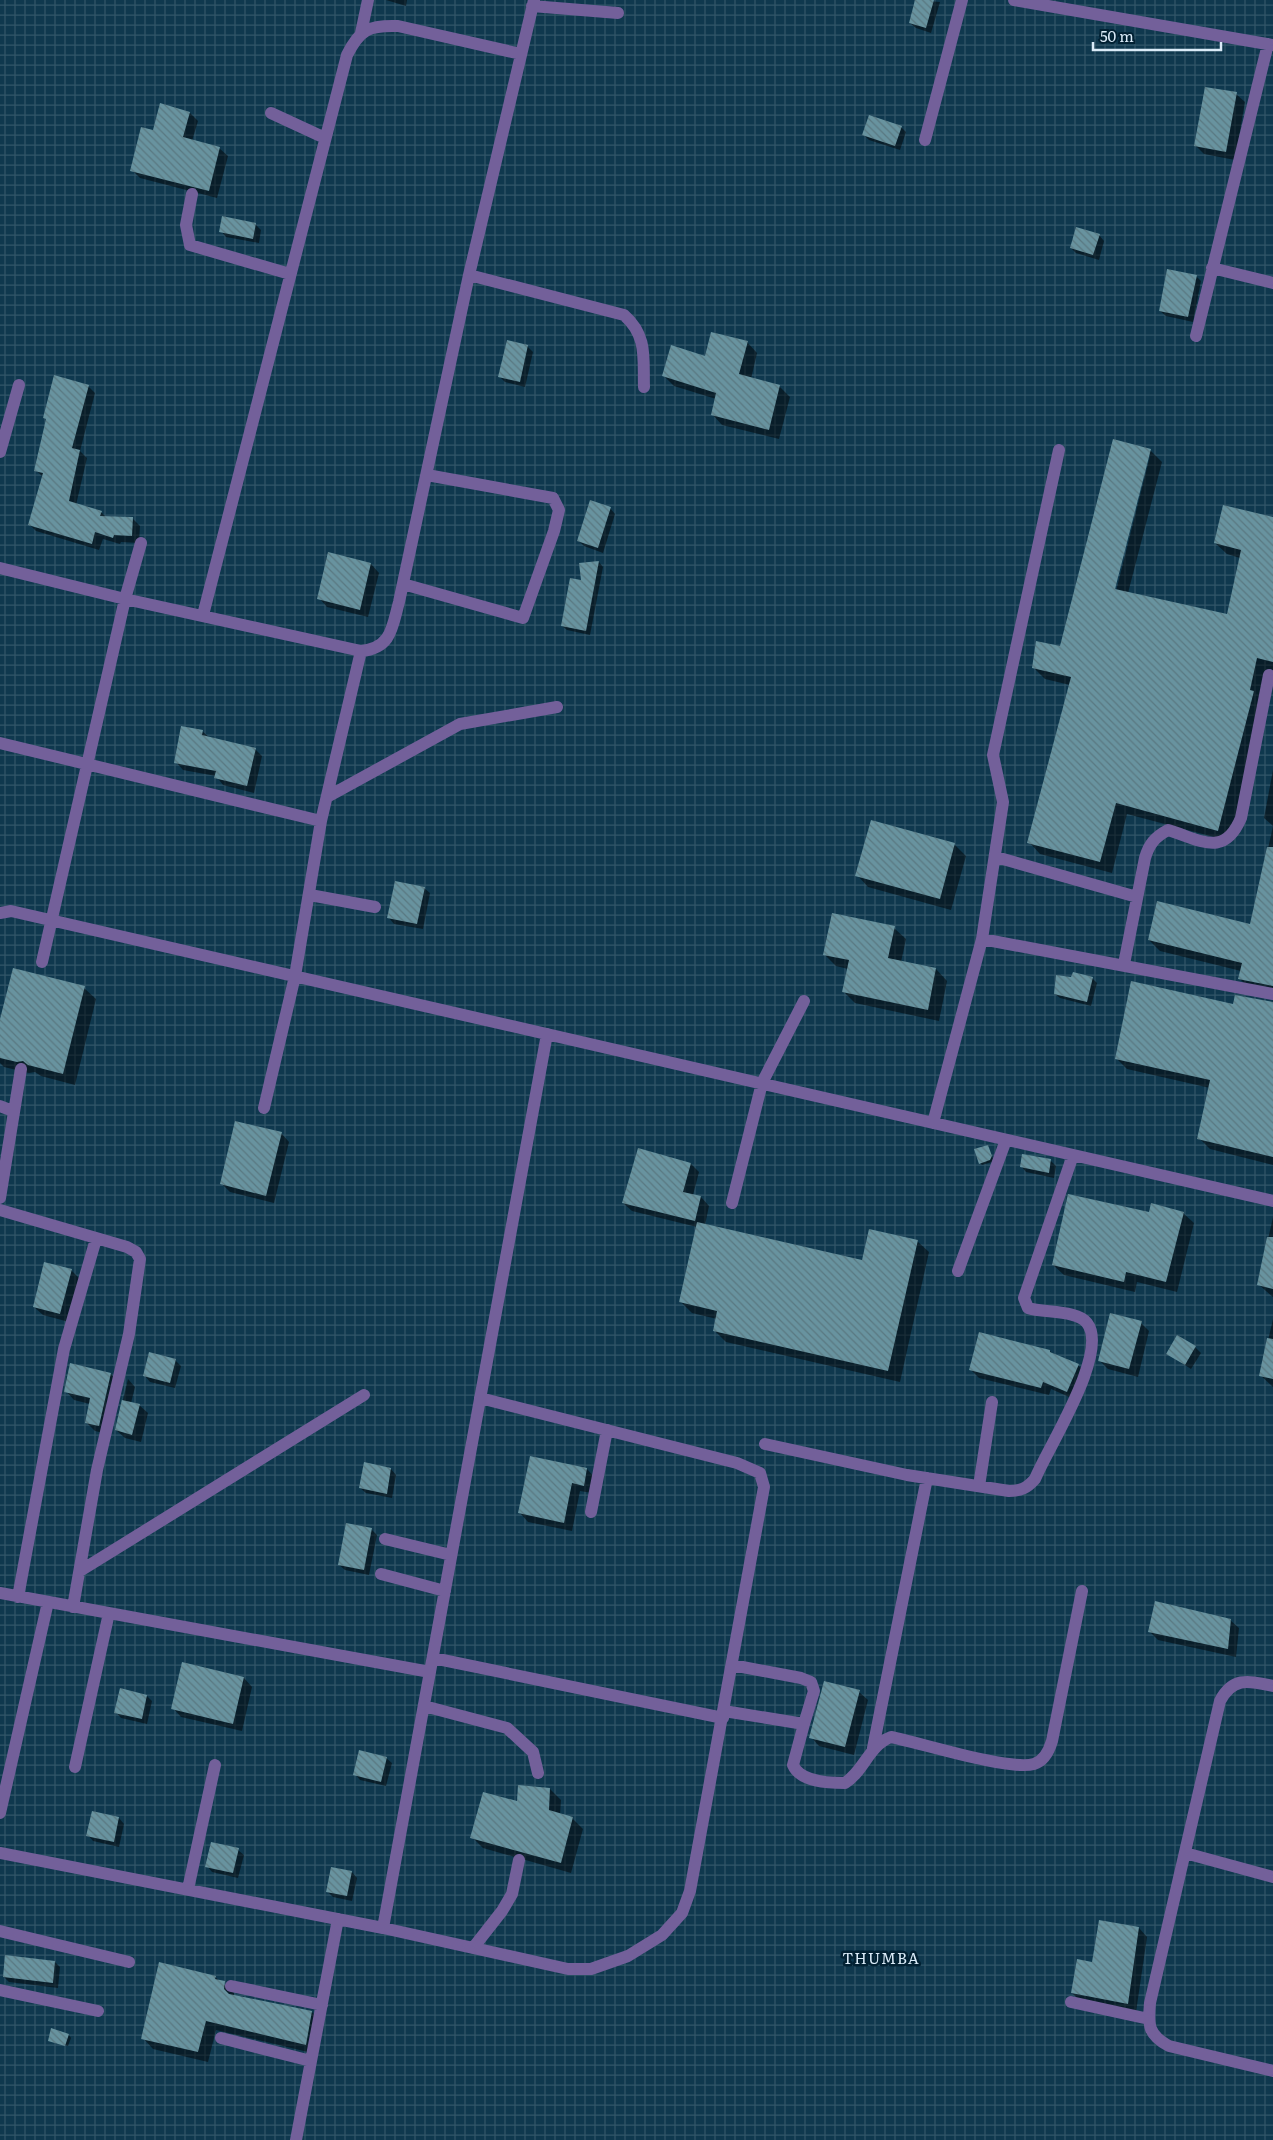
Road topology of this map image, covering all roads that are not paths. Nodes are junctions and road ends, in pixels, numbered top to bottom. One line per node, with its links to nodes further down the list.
1 (368, 0): 6 (lane)
2 (962, 0): 11 (lane)
3 (1014, 0): 7 (lane)
4 (533, 3): 5 (lane); 8 (lane)
5 (618, 14)
6 (361, 33): 8 (lane); 10 (lane)
7 (1270, 44): 13 (lane)
8 (521, 54): 15 (lane)
9 (271, 113): 10 (lane)
10 (325, 138): 14 (lane)
11 (925, 140)
12 (192, 194): 14 (lane)
13 (1212, 268): 16 (lane); 17 (lane)
14 (290, 274): 27 (lane)
15 (469, 275): 19 (lane); 22 (lane)
16 (1273, 283)
17 (1196, 336)
18 (19, 386): 21 (lane)
19 (644, 387)
20 (1058, 450): 37 (lane)
21 (0, 452)
22 (427, 475): 25 (lane); 25 (lane)
23 (141, 543): 26 (lane)
24 (0, 568): 26 (lane)
25 (403, 584): 28 (lane)
26 (125, 598): 27 (lane); 34 (lane)
27 (203, 615): 28 (lane)
28 (361, 651): 35 (lane)
29 (1269, 675): 31 (lane)
30 (557, 707): 35 (lane)
31 (1260, 719): 32 (lane); 39 (lane)
32 (1273, 722)
33 (0, 743): 34 (lane)
34 (87, 765): 36 (lane); 42 (lane)
35 (327, 797): 36 (lane)
36 (321, 821): 38 (lane)
37 (996, 857): 39 (lane); 43 (lane)
38 (310, 895): 40 (lane); 46 (lane)
39 (1137, 897): 45 (lane)
40 (375, 907)
41 (0, 913): 42 (lane)
42 (50, 920): 44 (lane); 46 (lane)
43 (982, 939): 45 (lane); 55 (lane)
44 (42, 962)
45 (1124, 964): 47 (lane)
46 (295, 976): 49 (lane); 53 (lane)
47 (1273, 994)
48 (804, 1001): 51 (lane)
49 (547, 1034): 51 (lane); 65 (lane)
50 (21, 1069): 54 (lane)
51 (762, 1084): 55 (lane); 60 (lane)
52 (0, 1106): 54 (lane)
53 (264, 1108)
54 (13, 1111): 58 (lane)
55 (933, 1123): 56 (lane)
56 (1006, 1140): 57 (lane); 63 (lane)
57 (1073, 1155): 59 (lane); 70 (lane)
58 (0, 1198)
59 (1273, 1201)
60 (732, 1203)
61 (0, 1210): 62 (lane)
62 (96, 1239): 74 (lane); 79 (lane)
63 (958, 1271)
64 (364, 1395): 74 (lane)
65 (480, 1398): 67 (lane); 73 (lane)
66 (992, 1402): 70 (lane)
67 (608, 1430): 71 (lane); 84 (lane)
68 (765, 1444): 69 (lane)
69 (927, 1478): 70 (lane); 90 (lane)
70 (978, 1486)
71 (591, 1512)
72 (385, 1539): 73 (lane)
73 (452, 1555): 76 (lane)
74 (80, 1571): 81 (lane)
75 (381, 1574): 76 (lane)
76 (445, 1591): 83 (lane)
77 (1082, 1591): 90 (lane)
78 (0, 1593): 79 (lane)
79 (18, 1597): 80 (lane)
80 (48, 1602): 81 (lane); 94 (lane)
81 (73, 1607): 82 (lane)
82 (109, 1613): 85 (lane); 92 (lane)
83 (433, 1658): 85 (lane); 88 (lane)
84 (732, 1665): 88 (lane); 89 (lane)
85 (430, 1672): 87 (lane)
86 (1273, 1686): 96 (lane)
87 (424, 1706): 93 (lane); 101 (lane)
88 (724, 1714): 89 (lane); 103 (lane)
89 (804, 1724): 90 (lane)
90 (873, 1748)
91 (215, 1765): 99 (lane)
92 (75, 1767)
93 (538, 1773)
94 (0, 1813)
95 (0, 1853): 99 (lane)
96 (1185, 1853): 98 (lane); 110 (lane)
97 (519, 1860): 103 (lane)
98 (1273, 1877)
99 (188, 1889): 100 (lane)
100 (338, 1919): 101 (lane); 108 (lane)
101 (383, 1928): 103 (lane)
102 (0, 1931): 104 (lane)
103 (473, 1948)
104 (129, 1962)
105 (230, 1986): 108 (lane)
106 (0, 1990): 109 (lane)
107 (1071, 2002): 110 (lane)
108 (322, 2005): 112 (lane)
109 (98, 2011)
110 (1149, 2019): 113 (lane)
111 (221, 2038): 112 (lane)
112 (311, 2061): 114 (lane)
113 (1273, 2071)
114 (296, 2140)

